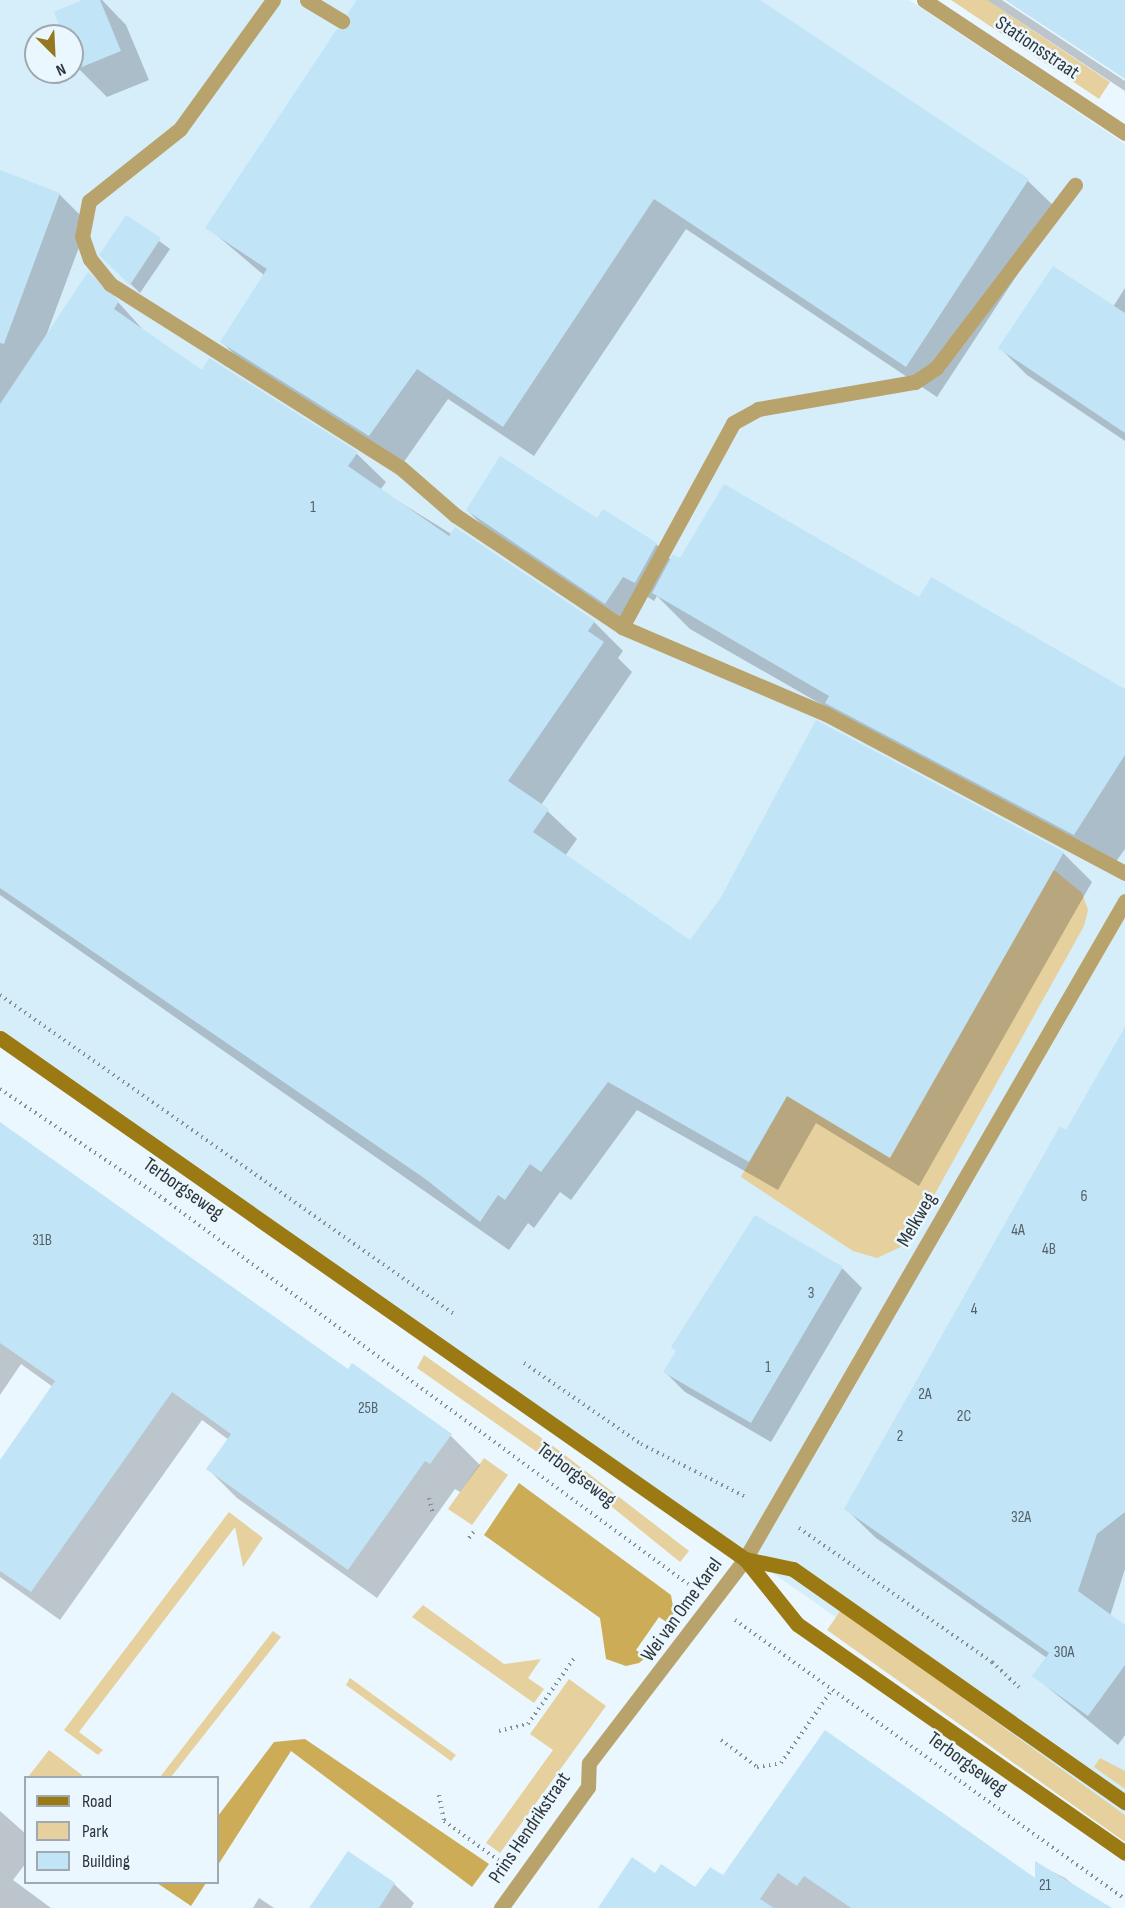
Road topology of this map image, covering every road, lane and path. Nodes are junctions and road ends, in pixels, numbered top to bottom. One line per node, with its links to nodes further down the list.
1 (273, 0): 7 (street)
2 (307, 0): 4 (street)
3 (924, 0): 5 (street, Stationsstraat)
4 (342, 21)
5 (1125, 133)
6 (1075, 184): 7 (street)
7 (622, 627): 8 (street)
8 (1125, 873)
9 (1125, 901): 16 (street, Melkweg)
10 (0, 995): 13 (path)
11 (0, 1038): 20 (main road, Terborgseweg)
12 (0, 1089): 21 (path, Terborgseweg)
13 (465, 1322)
14 (513, 1356): 16 (path)
15 (429, 1498): 17 (path)
16 (774, 1511): 20 (street, Melkweg); 25 (path)
17 (433, 1514)
18 (475, 1530): 19 (path)
19 (469, 1538)
20 (745, 1559): 21 (street, Wei van Ome Karel); 29 (main road, Terborgseweg); 30 (main road, Terborgseweg)
21 (713, 1603): 23 (street, Wei van Ome Karel); 24 (path, Terborgseweg)
22 (575, 1657): 26 (path)
23 (653, 1686): 31 (street, Prins Hendrikstraat)
24 (831, 1691): 27 (path); 32 (path, Terborgseweg)
25 (1025, 1693)
26 (499, 1731)
27 (721, 1740)
28 (439, 1795): 31 (path)
29 (1125, 1802)
30 (1125, 1853)
31 (523, 1878): 33 (street, Prins Hendrikstraat)
32 (1125, 1899)
33 (501, 1908)

